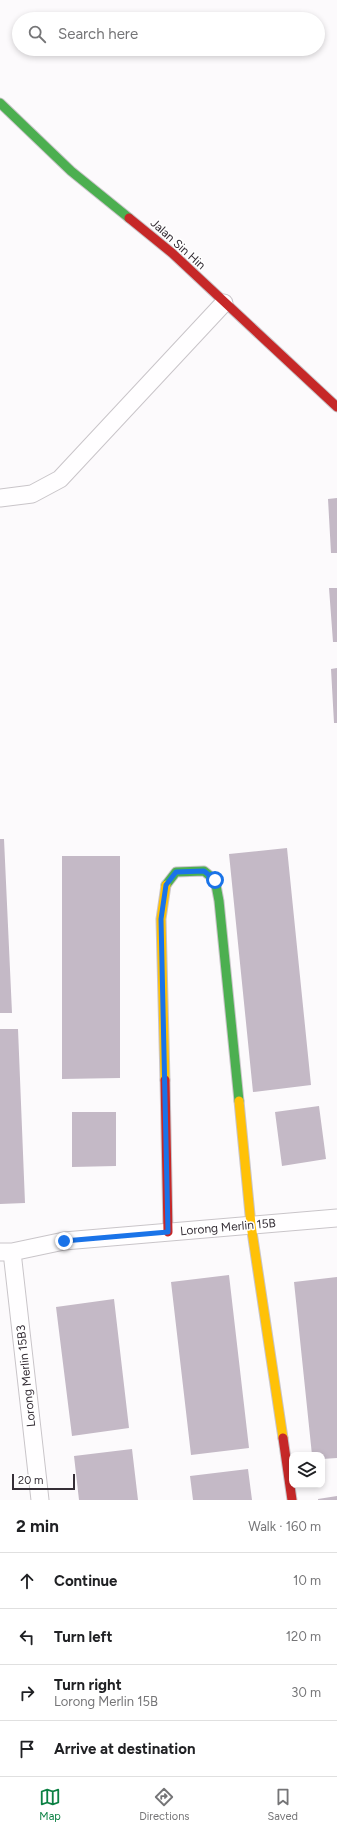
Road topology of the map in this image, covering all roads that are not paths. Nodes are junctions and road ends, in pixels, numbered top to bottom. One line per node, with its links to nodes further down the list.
1 (0, 103): 2 (street, Jalan Sin Hin)
2 (224, 303): 3 (street, Jalan Sin Hin); 4 (street)
3 (337, 407)
4 (0, 498)
5 (337, 1218): 6 (street, Lorong Merlin 15B)
6 (251, 1225): 7 (street, Lorong Merlin 15B); 7 (street); 10 (street)
7 (168, 1232): 8 (street, Lorong Merlin 15B)
8 (6, 1252): 9 (street, Lorong Merlin 15B3)
9 (40, 1500)
10 (292, 1500)

